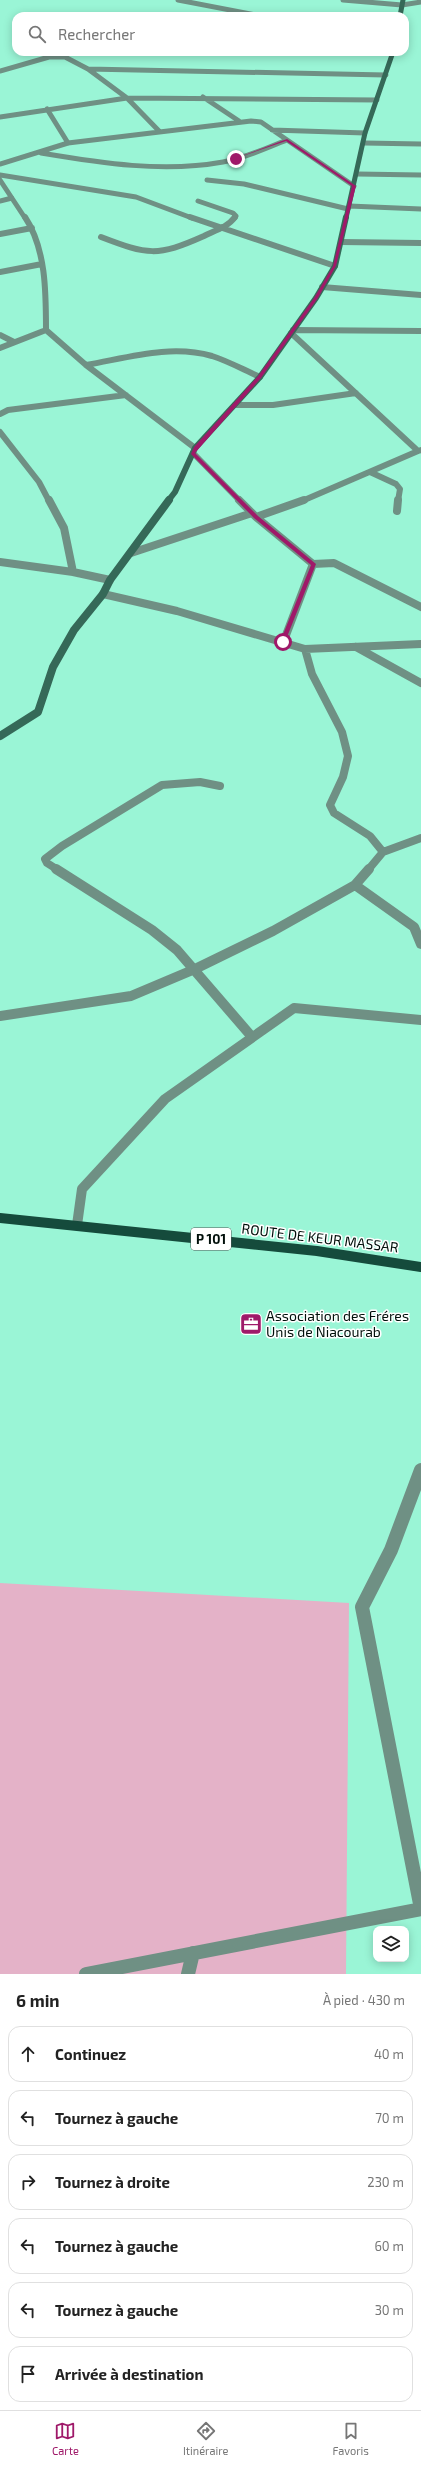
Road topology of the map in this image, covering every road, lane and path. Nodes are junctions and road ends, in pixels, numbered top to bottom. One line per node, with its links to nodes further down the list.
1 (178, 0): 5 (street)
2 (344, 0): 3 (street)
3 (403, 2): 4 (street); 6 (street)
4 (421, 2)
5 (240, 12)
6 (401, 12)
7 (392, 56): 10 (street)
8 (88, 69): 9 (street); 10 (street); 12 (street)
9 (0, 71)
10 (386, 75): 13 (street)
11 (203, 97): 12 (street); 13 (street); 16 (street)
12 (127, 98): 14 (street); 18 (street)
13 (377, 100): 19 (street)
14 (47, 110): 15 (street); 21 (street)
15 (0, 117)
16 (239, 121): 17 (street); 18 (street)
17 (272, 130): 19 (street); 20 (street)
18 (159, 131): 21 (street)
19 (365, 133): 22 (street)
20 (287, 140): 24 (street); 31 (street)
21 (68, 143): 24 (street)
22 (364, 144): 23 (street); 26 (street)
23 (421, 144)
24 (41, 153): 25 (street)
25 (0, 164)
26 (357, 174): 28 (street); 31 (street)
27 (0, 175): 38 (street)
28 (421, 175)
29 (0, 180): 32 (street)
30 (207, 180): 35 (street)
31 (354, 186): 35 (street)
32 (12, 198): 33 (street); 37 (street)
33 (0, 201)
34 (198, 201): 38 (street)
35 (349, 208): 36 (street); 41 (street)
36 (421, 209)
37 (32, 228): 39 (street); 43 (street)
38 (219, 228): 40 (street); 44 (street)
39 (0, 234)
40 (101, 237)
41 (341, 242): 42 (street); 44 (street)
42 (421, 243)
43 (42, 264): 45 (street); 48 (street)
44 (335, 266): 46 (street)
45 (0, 272)
46 (322, 287): 47 (street); 49 (street)
47 (421, 295)
48 (46, 330): 52 (street); 54 (street)
49 (292, 331): 50 (street); 55 (street); 56 (street)
50 (421, 331)
51 (0, 335): 52 (street)
52 (14, 342): 53 (street)
53 (0, 348)
54 (86, 365): 55 (street); 57 (street)
55 (260, 377): 58 (street)
56 (356, 393): 58 (street); 62 (street)
57 (126, 395): 59 (street); 61 (street)
58 (235, 405): 61 (street)
59 (0, 414)
60 (0, 432): 69 (street)
61 (194, 451): 65 (street); 66 (street)
62 (420, 451): 63 (street)
63 (370, 472): 64 (street); 65 (street)
64 (397, 511)
65 (254, 515): 66 (street); 68 (street)
66 (131, 553): 70 (street)
67 (0, 562): 69 (street)
68 (314, 564): 72 (street); 73 (street)
69 (73, 572): 70 (street)
70 (110, 580): 71 (street)
71 (103, 594): 73 (street); 78 (street)
72 (421, 607)
73 (283, 642): 76 (street)
74 (421, 644): 75 (street)
75 (356, 647): 76 (street); 77 (street)
76 (305, 649): 81 (street)
77 (421, 683)
78 (0, 736)
79 (220, 786): 85 (street)
80 (421, 838): 81 (street)
81 (382, 852): 82 (street)
82 (355, 885): 83 (street); 85 (street)
83 (417, 926): 84 (street)
84 (421, 944)
85 (195, 969): 86 (street); 88 (street)
86 (0, 1016)
87 (421, 1020): 88 (street)
88 (252, 1037): 90 (street)
89 (0, 1218): 90 (main road, ROUTE DE KEUR MASSAR / P 101)
90 (77, 1225): 91 (main road, ROUTE DE KEUR MASSAR / P 101)
91 (421, 1267)
92 (421, 1470): 93 (street)
93 (421, 1909): 94 (street)
94 (193, 1953): 95 (street); 96 (street)
95 (86, 1974)
96 (188, 1974)

